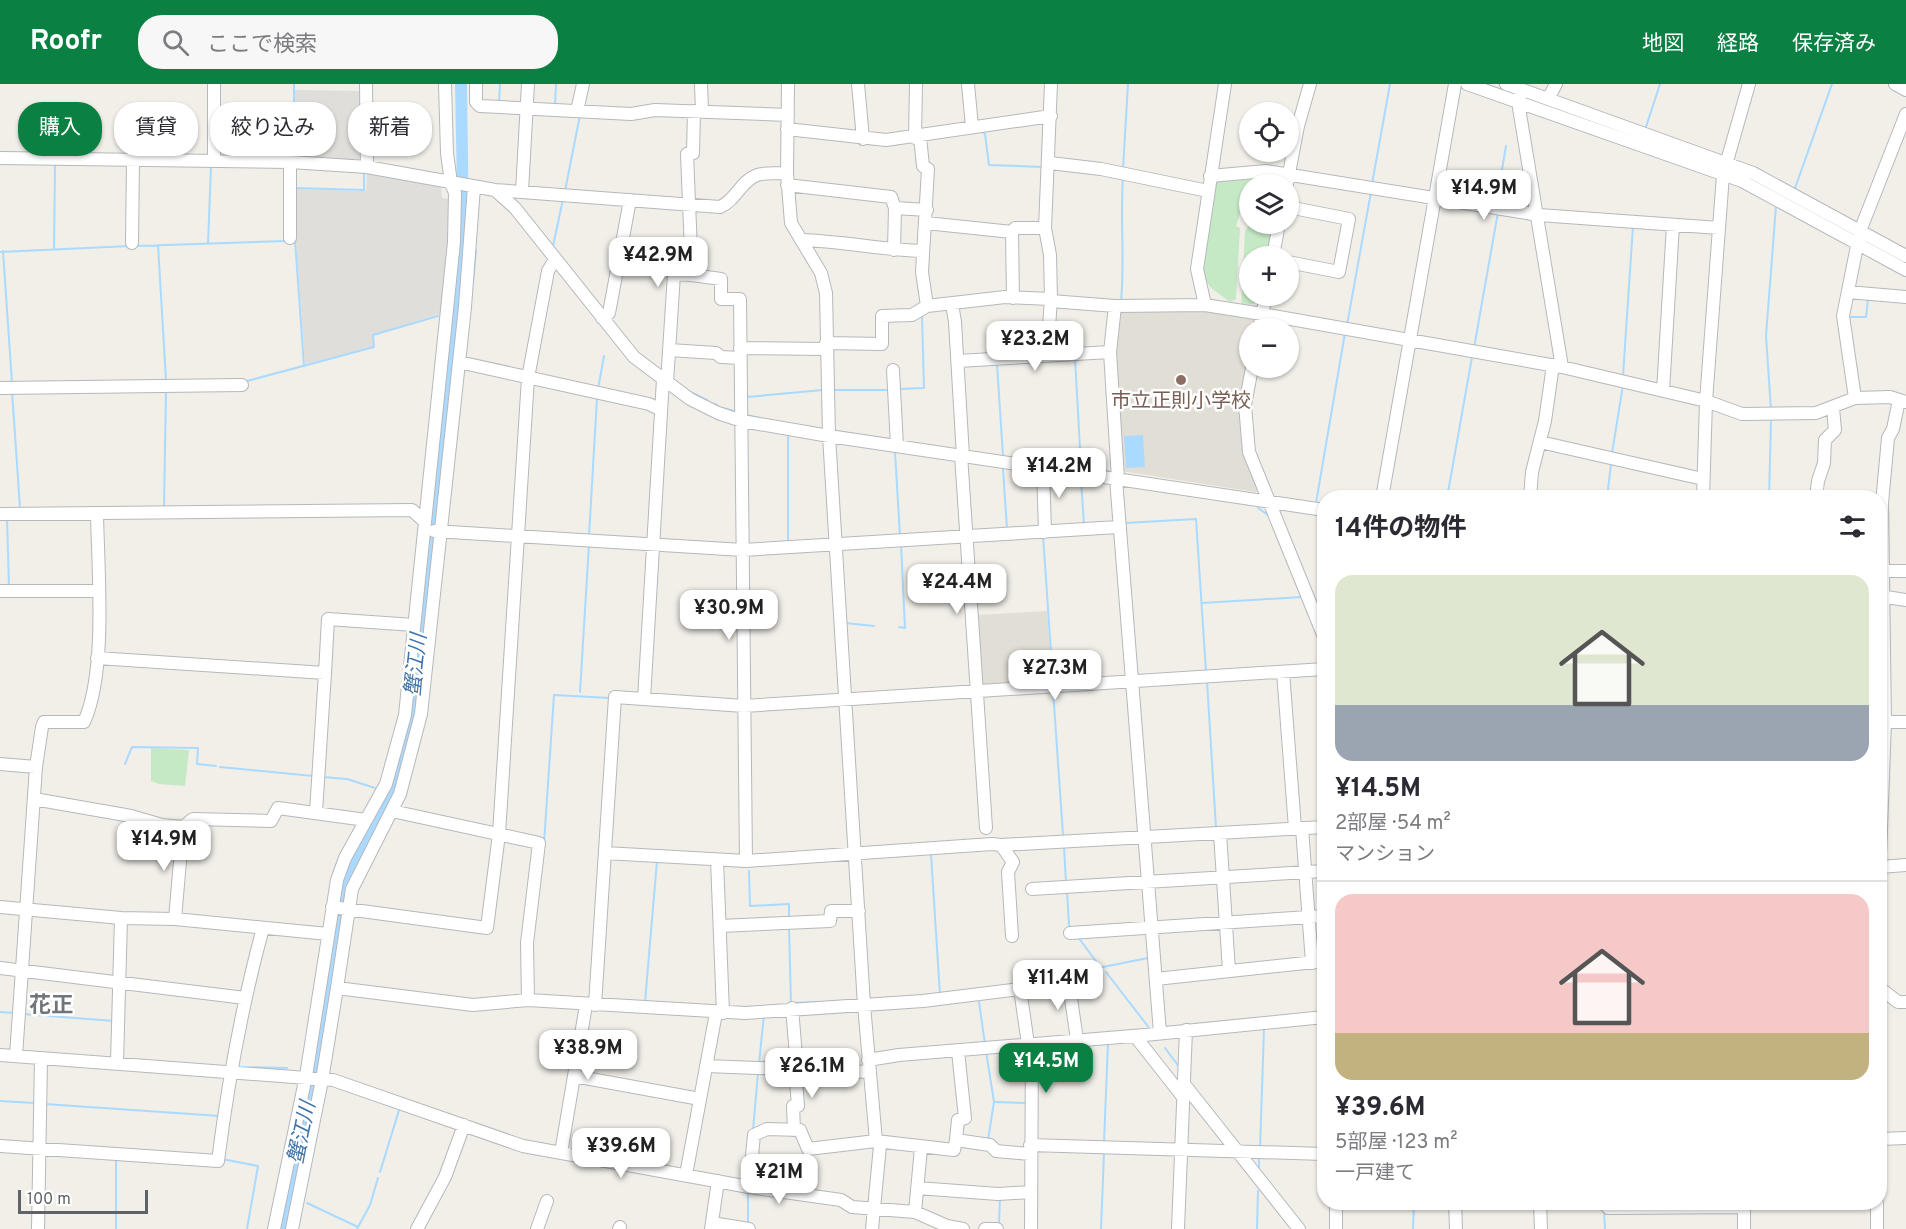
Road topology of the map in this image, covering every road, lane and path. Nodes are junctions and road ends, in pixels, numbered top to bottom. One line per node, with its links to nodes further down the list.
1 (214, 84): 36 (street)
2 (366, 84): 39 (street)
3 (446, 84): 46 (street)
4 (476, 84): 24 (street)
5 (528, 84): 24 (street)
6 (583, 84): 25 (street)
7 (701, 84): 26 (street)
8 (788, 84): 27 (street)
9 (858, 84): 33 (street)
10 (916, 84): 32 (street)
11 (968, 84): 30 (street)
12 (1051, 84): 29 (street)
13 (1225, 84): 43 (street)
14 (1311, 84): 42 (street)
15 (1455, 84): 51 (street)
16 (1467, 84): 22 (street)
17 (1506, 84): 22 (street)
18 (1556, 84): 23 (street)
19 (1749, 84): 40 (street)
20 (1895, 84): 21 (street)
21 (1906, 90)
22 (1520, 96): 23 (street); 40 (street); 56 (street)
23 (1548, 99): 40 (street)
24 (527, 109): 25 (street); 49 (street)
25 (577, 111): 26 (street)
26 (698, 111): 27 (street); 53 (street)
27 (788, 114): 31 (street)
28 (1906, 114): 62 (street)
29 (1051, 116): 30 (street); 38 (street)
30 (972, 127): 32 (street)
31 (788, 129): 33 (street); 44 (street)
32 (917, 138): 33 (street); 57 (street)
33 (863, 139)
34 (0, 158): 35 (street)
35 (133, 160): 36 (street); 65 (street)
36 (214, 161): 37 (street)
37 (290, 162): 39 (street); 63 (street)
38 (1050, 163): 50 (street); 59 (street)
39 (367, 167): 46 (street)
40 (1724, 168): 60 (street); 62 (street)
41 (1273, 174): 43 (street)
42 (1289, 174)
43 (1210, 176): 50 (street)
44 (787, 179): 53 (street); 54 (street); 64 (street)
45 (1299, 181): 51 (street)
46 (453, 183): 47 (street); 123 (street)
47 (472, 187): 48 (street); 92 (street)
48 (495, 190): 49 (street); 69 (street)
49 (522, 191): 52 (street)
50 (1208, 191): 78 (street)
51 (1434, 198): 56 (street); 85 (street)
52 (630, 201): 53 (street); 83 (street)
53 (690, 206): 72 (street)
54 (895, 208): 57 (street); 66 (street)
55 (1299, 209): 70 (street)
56 (1539, 215): 58 (street); 93 (street)
57 (926, 216): 61 (street); 67 (street)
58 (1674, 225): 60 (street); 100 (street)
59 (1045, 228): 61 (street); 76 (street)
60 (1719, 228): 102 (street)
61 (1012, 232): 75 (street)
62 (1858, 237): 68 (street); 71 (street); 73 (street)
63 (290, 238)
64 (801, 240): 66 (street); 86 (street)
65 (132, 243)
66 (894, 250): 67 (street)
67 (923, 251): 79 (street)
68 (1906, 256)
69 (555, 259): 83 (street); 95 (street)
70 (1299, 264)
71 (1906, 270)
72 (692, 275): 87 (street); 89 (street)
73 (1848, 292): 74 (street); 101 (street)
74 (1906, 297)
75 (1013, 298): 76 (street); 77 (street)
76 (1051, 300): 80 (street); 90 (street)
77 (952, 304): 79 (street); 91 (street)
78 (1205, 305): 80 (street); 82 (street)
79 (927, 306): 86 (street)
80 (1114, 306): 88 (street)
81 (1264, 306): 82 (street)
82 (1262, 314): 84 (street); 85 (street)
83 (602, 318): 97 (street)
84 (1261, 318)
85 (1410, 340): 93 (street); 114 (street)
86 (826, 346): 89 (street); 107 (street)
87 (669, 350): 89 (street); 97 (street)
88 (1110, 352): 90 (street); 112 (street)
89 (740, 353): 106 (street)
90 (1047, 356): 91 (street)
91 (958, 361): 110 (street)
92 (459, 362): 95 (street); 125 (street)
93 (1557, 366): 100 (street); 108 (street)
94 (893, 369): 109 (street)
95 (528, 378): 105 (street); 127 (street)
96 (1250, 378): 119 (street)
97 (665, 381): 105 (street); 106 (street)
98 (242, 385): 99 (street)
99 (0, 388)
100 (1662, 391): 102 (street)
101 (1855, 398): 103 (street); 104 (street)
102 (1706, 401): 104 (street); 113 (street)
103 (1903, 401): 118 (street)
104 (1833, 408): 117 (street)
105 (661, 410): 130 (street)
106 (742, 421): 107 (street); 131 (street)
107 (829, 436): 109 (street); 129 (street)
108 (1540, 442): 113 (street); 115 (street)
109 (897, 446): 110 (street)
110 (962, 456): 111 (street); 128 (street)
111 (1043, 468): 112 (street); 126 (street)
112 (1117, 479): 119 (street); 124 (street)
113 (1703, 480): 116 (street)
114 (1383, 490)
115 (1531, 490)
116 (1703, 490)
117 (1817, 490)
118 (1883, 490)
119 (1269, 503): 120 (street); 138 (street)
120 (1317, 509)
121 (0, 514): 122 (street)
122 (97, 514): 123 (street); 135 (street)
123 (424, 526): 125 (street); 139 (street)
124 (1118, 527): 126 (street); 144 (street)
125 (440, 531): 127 (street); 154 (street)
126 (1046, 532): 128 (street)
127 (519, 537): 130 (street); 162 (street)
128 (967, 537): 129 (street); 145 (street)
129 (836, 544): 131 (street); 147 (street)
130 (653, 546): 131 (street); 146 (street)
131 (743, 550): 148 (street)
132 (1887, 571): 133 (street)
133 (1906, 571)
134 (0, 591): 135 (street)
135 (98, 591): 140 (street)
136 (1887, 597): 137 (street)
137 (1906, 600)
138 (1317, 620)
139 (414, 625): 143 (street); 156 (street)
140 (97, 658): 143 (street); 152 (street)
141 (1317, 670): 142 (street)
142 (1283, 672): 144 (street); 160 (street)
143 (326, 673): 155 (street)
144 (1131, 681): 145 (street); 163 (street)
145 (977, 691): 147 (street); 159 (street)
146 (644, 699): 148 (street); 165 (street)
147 (846, 699): 148 (street); 166 (street)
148 (744, 706): 168 (street)
149 (1887, 722): 150 (street)
150 (1906, 722)
151 (0, 764): 152 (street)
152 (36, 767): 153 (street)
153 (34, 799): 157 (street); 178 (street)
154 (392, 811): 162 (street); 179 (street)
155 (316, 812): 156 (street); 157 (street)
156 (366, 820): 177 (street)
157 (183, 827): 184 (street)
158 (1317, 827): 160 (street)
159 (986, 828)
160 (1298, 828): 161 (street); 172 (street)
161 (1220, 832): 163 (street); 173 (street)
162 (499, 834): 179 (street); 205 (street)
163 (1143, 838): 164 (street); 174 (street)
164 (1001, 845): 166 (street); 191 (street)
165 (605, 853): 167 (street); 207 (street)
166 (855, 854): 168 (street); 180 (street)
167 (717, 860): 168 (street); 186 (street)
168 (746, 861)
169 (1906, 865): 170 (street)
170 (1887, 866)
171 (1317, 871): 172 (street)
172 (1305, 872): 173 (street); 182 (street)
173 (1223, 878): 174 (street); 185 (street)
174 (1147, 883): 175 (street); 188 (street)
175 (1032, 889)
176 (0, 907): 178 (street)
177 (333, 907): 179 (street); 190 (street)
178 (25, 910): 183 (street); 195 (street)
179 (348, 910): 201 (street)
180 (859, 911): 186 (street); 208 (street)
181 (1317, 916): 182 (street)
182 (1309, 917): 185 (street); 192 (street)
183 (121, 918): 184 (street); 200 (street)
184 (175, 919): 187 (street)
185 (1226, 924): 188 (street); 196 (street)
186 (720, 927): 210 (street)
187 (263, 928): 190 (street); 204 (street)
188 (1150, 929): 189 (street); 199 (street)
189 (1070, 933)
190 (328, 934): 226 (street)
191 (1012, 936)
192 (1317, 957)
193 (1317, 962): 196 (street)
194 (0, 968): 195 (street)
195 (21, 970): 200 (street); 219 (street)
196 (1230, 971): 199 (street)
197 (1093, 973): 198 (street)
198 (1068, 978): 202 (street); 215 (street)
199 (1156, 979): 213 (street)
200 (119, 982): 204 (street); 221 (street)
201 (337, 988): 205 (street); 228 (street)
202 (1020, 989): 208 (street); 216 (street)
203 (1887, 994): 206 (street)
204 (245, 998): 225 (street)
205 (528, 1000): 207 (street)
206 (1906, 1002)
207 (591, 1005): 210 (street); 227 (street)
208 (864, 1005): 209 (street); 223 (street)
209 (792, 1008): 210 (street); 224 (street)
210 (719, 1013): 222 (street)
211 (1317, 1018): 212 (street)
212 (1186, 1030): 213 (street); 229 (street)
213 (1160, 1033): 214 (street)
214 (1135, 1036): 215 (street); 230 (street)
215 (1077, 1040): 216 (street)
216 (1030, 1044): 217 (street); 241 (street)
217 (958, 1051): 223 (street); 236 (street)
218 (0, 1055): 219 (street)
219 (15, 1056): 220 (street)
220 (41, 1058): 221 (street); 240 (street)
221 (117, 1063): 225 (street)
222 (706, 1066): 224 (street); 231 (street)
223 (869, 1066): 224 (street); 237 (street)
224 (796, 1068): 233 (street)
225 (230, 1071): 226 (street); 240 (street)
226 (306, 1076): 228 (street); 261 (street)
227 (574, 1076): 231 (street); 244 (street)
228 (322, 1080): 232 (street); 262 (street)
229 (1184, 1084): 230 (street); 243 (street)
230 (1183, 1097): 242 (street)
231 (700, 1099): 246 (street)
232 (464, 1125): 244 (street); 263 (street)
233 (794, 1130): 237 (street); 248 (street)
234 (1906, 1138): 235 (street)
235 (1887, 1139)
236 (956, 1140): 239 (street); 241 (street)
237 (876, 1142): 239 (street); 252 (street)
238 (0, 1146): 240 (street)
239 (921, 1148): 249 (street)
240 (39, 1149): 260 (street)
241 (1030, 1149): 242 (street); 250 (street)
242 (1181, 1149): 243 (street); 271 (street)
243 (1236, 1151): 245 (street); 272 (street)
244 (561, 1153): 246 (street)
245 (1317, 1154)
246 (686, 1175): 247 (street)
247 (718, 1181): 248 (street); 259 (street)
248 (749, 1186): 252 (street)
249 (917, 1188): 250 (street); 258 (street)
250 (1030, 1192): 270 (street)
251 (547, 1201): 264 (street)
252 (873, 1209): 258 (street); 266 (street)
253 (1336, 1210): 273 (street)
254 (1455, 1210): 274 (street)
255 (1540, 1210): 275 (street)
256 (1744, 1210): 276 (street)
257 (1877, 1210): 277 (street)
258 (915, 1212): 267 (street)
259 (712, 1226): 265 (street)
260 (38, 1229)
261 (274, 1229)
262 (292, 1229)
263 (417, 1229)
264 (537, 1229)
265 (749, 1229)
266 (872, 1229)
267 (963, 1229)
268 (985, 1229): 269 (street)
269 (997, 1229)
270 (1031, 1229)
271 (1178, 1229)
272 (1299, 1229)
273 (1336, 1229)
274 (1456, 1229)
275 (1541, 1229)
276 (1744, 1229)
277 (1877, 1229)

